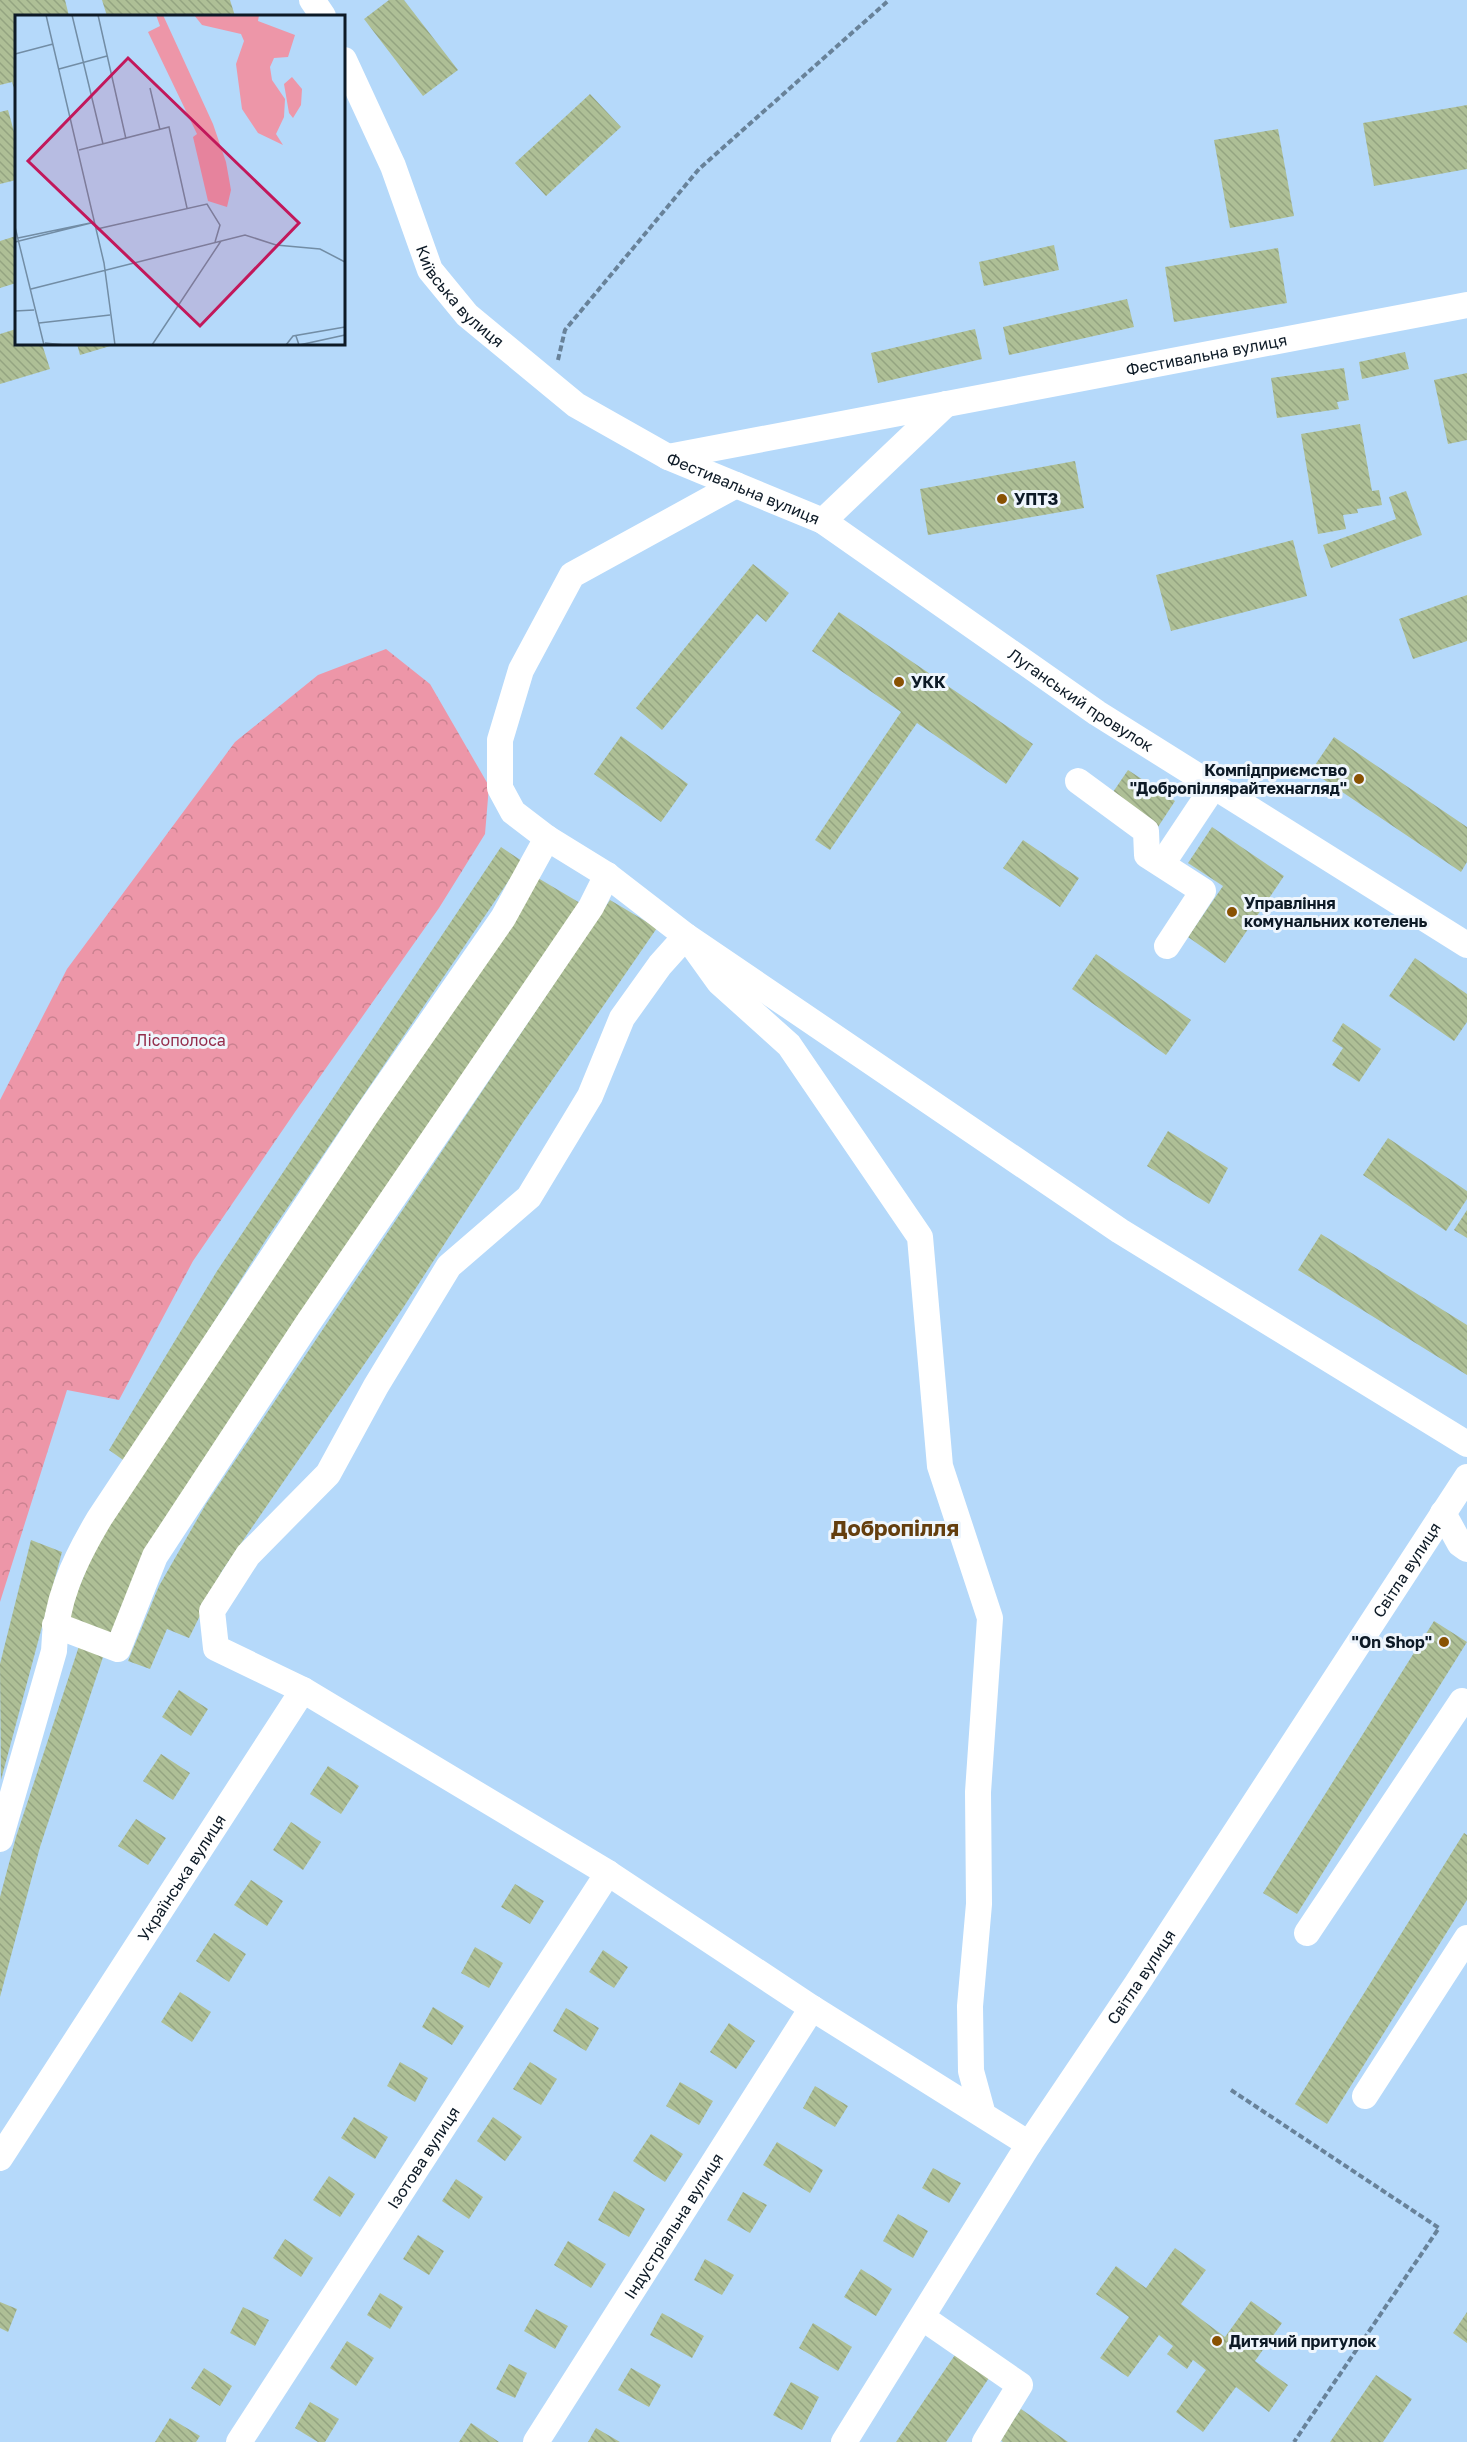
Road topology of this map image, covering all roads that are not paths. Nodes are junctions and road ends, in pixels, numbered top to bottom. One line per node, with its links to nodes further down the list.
1 (312, 0): 2 (street)
2 (322, 15)
3 (345, 62): 6 (street, Київська вулиця)
4 (1467, 305): 5 (street, Фестивальна вулиця)
5 (946, 404): 6 (street, Фестивальна вулиця); 8 (street, Фестивальна вулиця)
6 (668, 457): 7 (street, Фестивальна вулиця)
7 (736, 485): 8 (street, Фестивальна вулиця); 11 (street)
8 (823, 521): 10 (street, Луганський провулок)
9 (1078, 781): 12 (street)
10 (1214, 786): 12 (street); 15 (street, Луганський провулок)
11 (547, 838): 13 (street); 21 (street)
12 (1162, 864): 16 (street)
13 (607, 875): 14 (street); 21 (street)
14 (686, 936): 17 (street); 22 (street); 30 (street)
15 (1467, 945)
16 (1167, 946)
17 (1467, 1444)
18 (1467, 1477): 19 (street, Світла вулиця)
19 (1455, 1512): 20 (street); 31 (street, Світла вулиця)
20 (1467, 1549)
21 (54, 1625): 24 (street)
22 (303, 1689): 25 (street); 32 (street, Українська вулиця)
23 (1465, 1700): 26 (street)
24 (0, 1839)
25 (608, 1873): 28 (street); 34 (street, Ізотова вулиця)
26 (1307, 1933)
27 (1467, 1938): 29 (street)
28 (812, 2008): 30 (street); 35 (street, Індустріальна вулиця)
29 (1365, 2096)
30 (983, 2115): 31 (street)
31 (1029, 2144): 33 (street, Світла вулиця)
32 (0, 2158)
33 (923, 2318): 36 (street, Світла вулиця); 37 (street)
34 (239, 2442)
35 (536, 2442)
36 (844, 2442)
37 (984, 2442)

